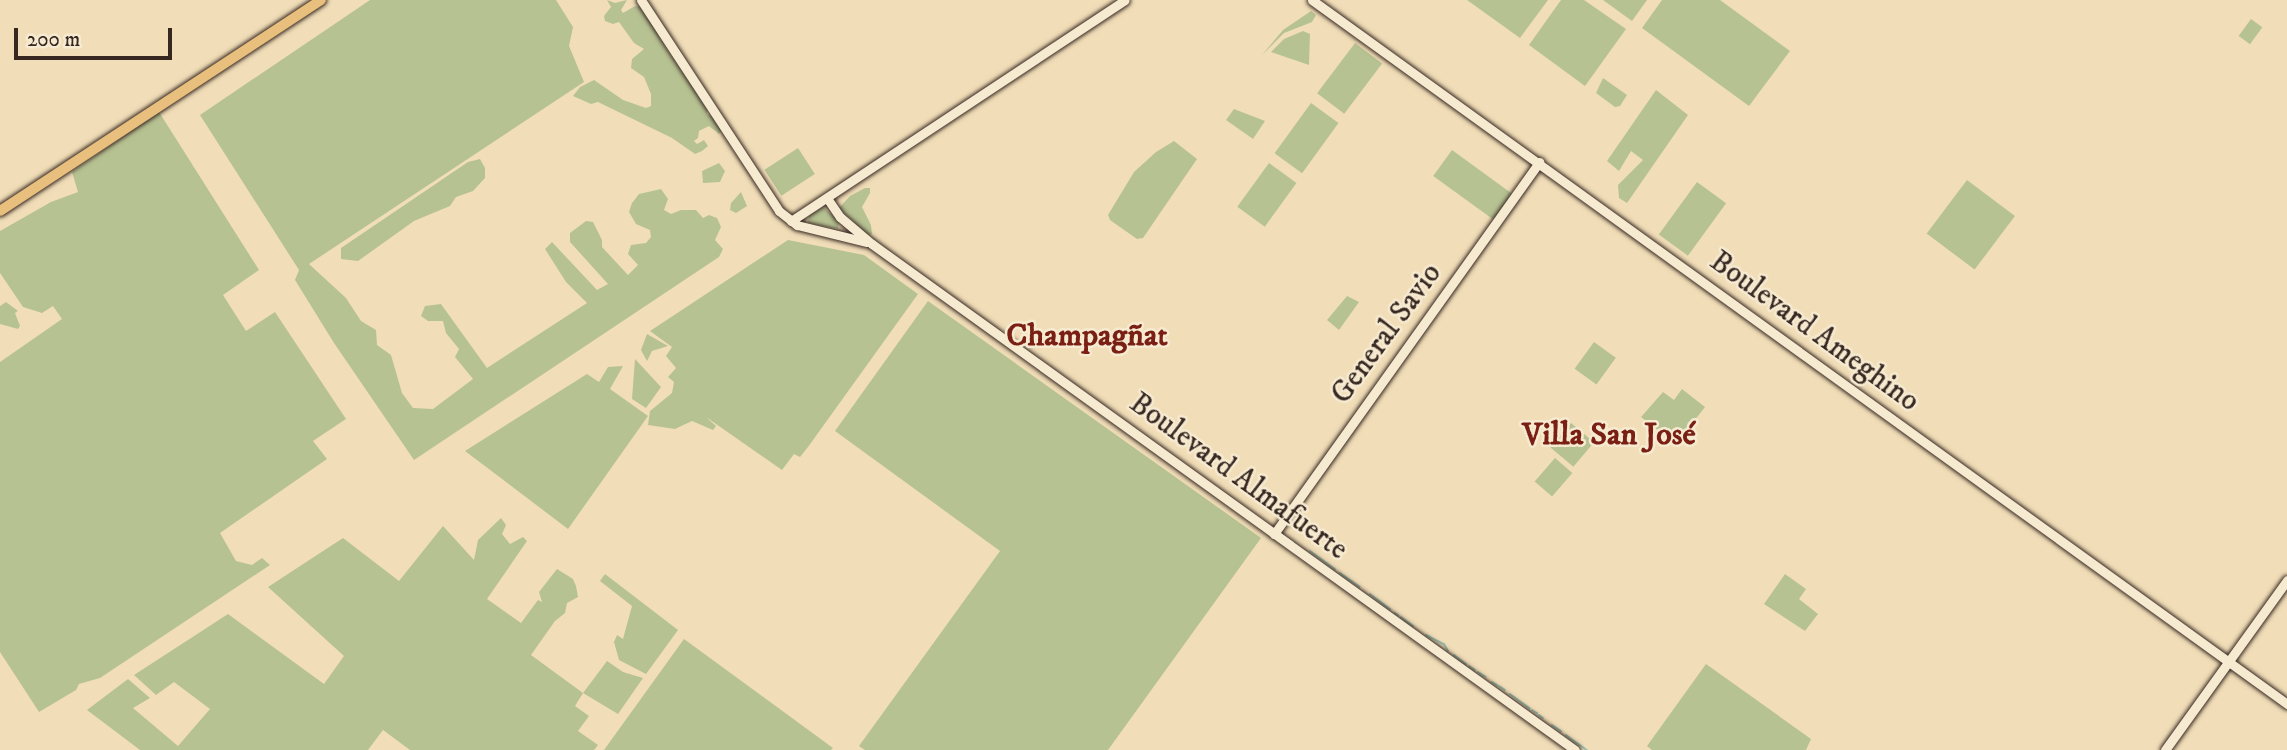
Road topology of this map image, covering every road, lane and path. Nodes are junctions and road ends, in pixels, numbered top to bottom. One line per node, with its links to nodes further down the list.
1 (320, 0): 7 (main road)
2 (640, 0): 8 (main road)
3 (1125, 0): 6 (main road)
4 (1312, 0): 5 (main road, Boulevard Ameghino)
5 (1539, 162): 10 (main road, General Savio); 12 (main road, Boulevard Ameghino)
6 (827, 198): 8 (main road); 9 (main road, Boulevard Almafuerte)
7 (0, 211)
8 (791, 221): 9 (main road, Boulevard Almafuerte)
9 (872, 244): 10 (main road, Boulevard Almafuerte)
10 (1274, 534): 14 (main road, Boulevard Almafuerte)
11 (2287, 580): 12 (main road)
12 (2229, 662): 13 (main road, Boulevard Ameghino); 15 (main road)
13 (2287, 704)
14 (1575, 750)
15 (2165, 750)

